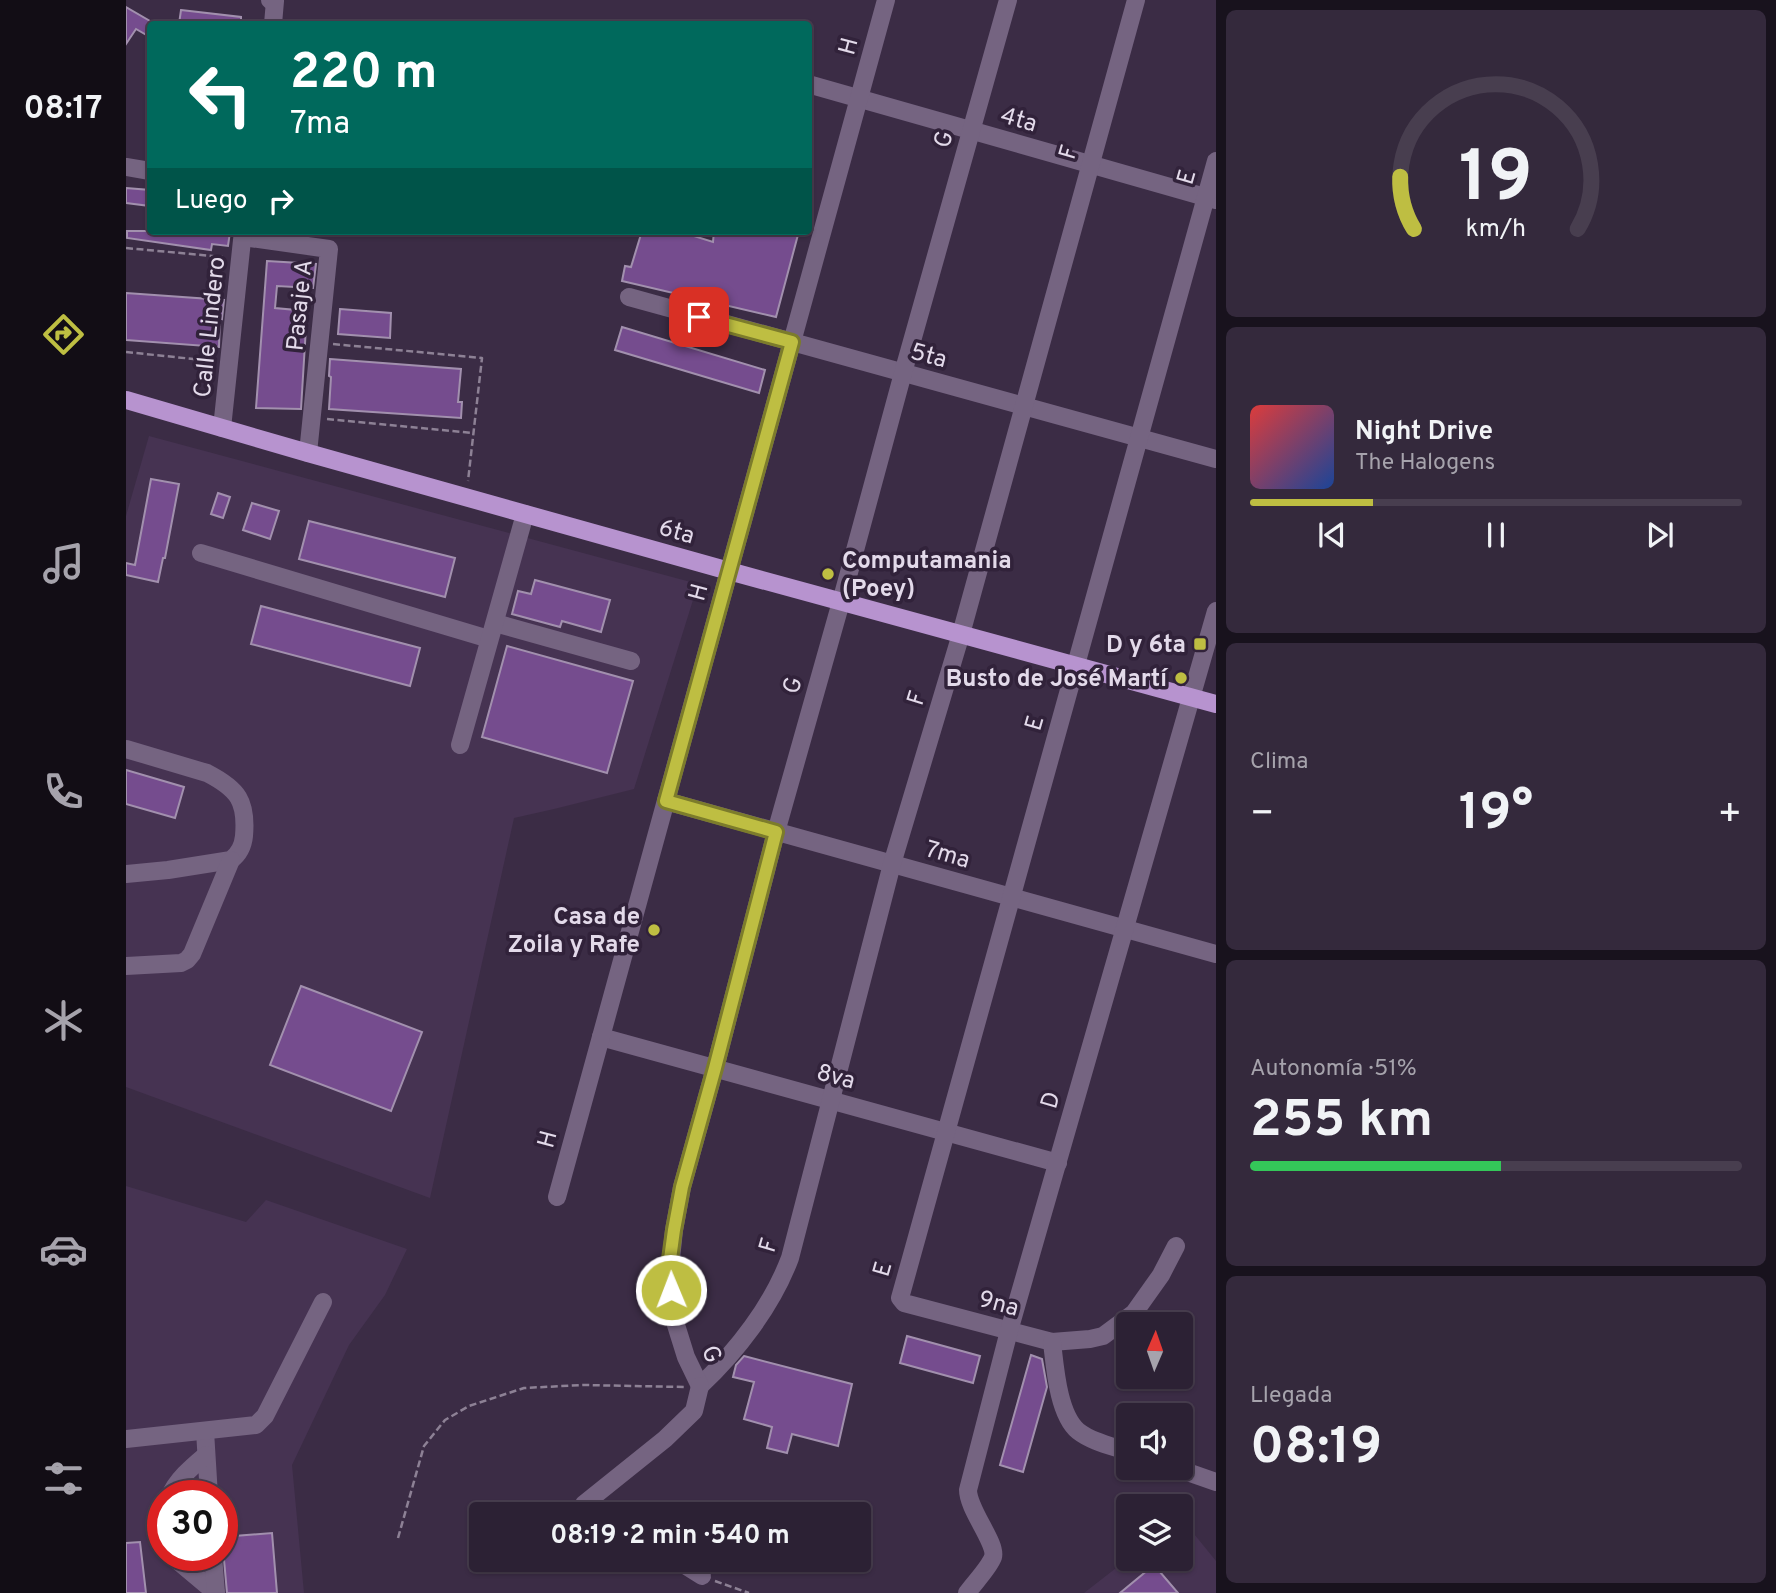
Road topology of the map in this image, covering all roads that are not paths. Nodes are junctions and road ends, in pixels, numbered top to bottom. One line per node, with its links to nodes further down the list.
1 (270, 0): 5 (street)
2 (886, 0): 7 (street, H)
3 (1008, 0): 8 (street, G)
4 (1136, 0): 10 (street, F)
5 (273, 21)
6 (812, 85): 7 (street, 4ta)
7 (859, 98): 8 (street, 4ta); 17 (street, H)
8 (971, 130): 10 (street, 4ta); 18 (street, G)
9 (1216, 161): 13 (street, E)
10 (1090, 164): 13 (street, 4ta); 20 (street, F)
11 (126, 167): 12 (street)
12 (147, 170)
13 (1211, 199): 22 (street, E)
14 (243, 235): 21 (street, Calle Lindero)
15 (249, 235): 23 (street, Pasaje A)
16 (629, 298): 17 (street, 5ta)
17 (792, 342): 18 (street, 5ta); 27 (street, H)
18 (903, 373): 20 (street, 5ta); 28 (street, G)
19 (126, 400): 21 (main road, 6ta)
20 (1023, 406): 22 (street, 5ta); 31 (street, F)
21 (222, 428): 23 (main road, 6ta)
22 (1139, 438): 24 (street, 5ta); 33 (street, E)
23 (308, 453): 25 (main road, 6ta)
24 (1216, 459)
25 (525, 514): 27 (main road, 6ta); 30 (street)
26 (201, 553): 30 (street)
27 (729, 571): 28 (main road, 6ta); 38 (street, H)
28 (841, 602): 31 (main road, 6ta); 39 (street, G)
29 (1216, 611): 34 (street, D)
30 (492, 631): 32 (street); 36 (street)
31 (961, 634): 33 (main road, 6ta); 41 (street, F)
32 (631, 661)
33 (1076, 665): 34 (main road, 6ta); 43 (street, E)
34 (1192, 698): 35 (main road, 6ta); 44 (street, D)
35 (1216, 704)
36 (460, 745)
37 (126, 749): 40 (street)
38 (666, 801): 39 (street, 7ma); 47 (street, H)
39 (776, 832): 41 (street, 7ma); 48 (street, G)
40 (231, 860): 42 (street); 46 (street)
41 (892, 864): 43 (street, 7ma); 49 (street, F)
42 (126, 874)
43 (1011, 897): 44 (street, 7ma); 50 (street, E)
44 (1125, 929): 45 (street, 7ma); 51 (street, D)
45 (1216, 954)
46 (126, 966)
47 (601, 1037): 48 (street, 8va); 52 (street, H)
48 (715, 1068): 49 (street, 8va); 58 (street, G)
49 (831, 1100): 50 (street, 8va); 58 (street, F)
50 (946, 1132): 51 (street, 8va); 54 (street, E)
51 (1058, 1163): 56 (street, D)
52 (556, 1198)
53 (1176, 1246): 57 (street, 9na)
54 (900, 1298): 56 (street, 9na)
55 (323, 1302): 59 (street)
56 (1009, 1331): 57 (street, 9na); 73 (street, D)
57 (1052, 1342): 61 (street)
58 (699, 1386): 67 (street)
59 (205, 1431): 60 (street); 62 (street)
60 (126, 1438)
61 (1116, 1448)
62 (206, 1455): 64 (street); 65 (street)
63 (1193, 1474): 66 (street)
64 (182, 1480)
65 (208, 1480)
66 (1216, 1482)
67 (586, 1502)
68 (191, 1571): 72 (street)
69 (214, 1571): 72 (street)
70 (696, 1572): 71 (street)
71 (702, 1576)
72 (216, 1593)
73 (967, 1593)

